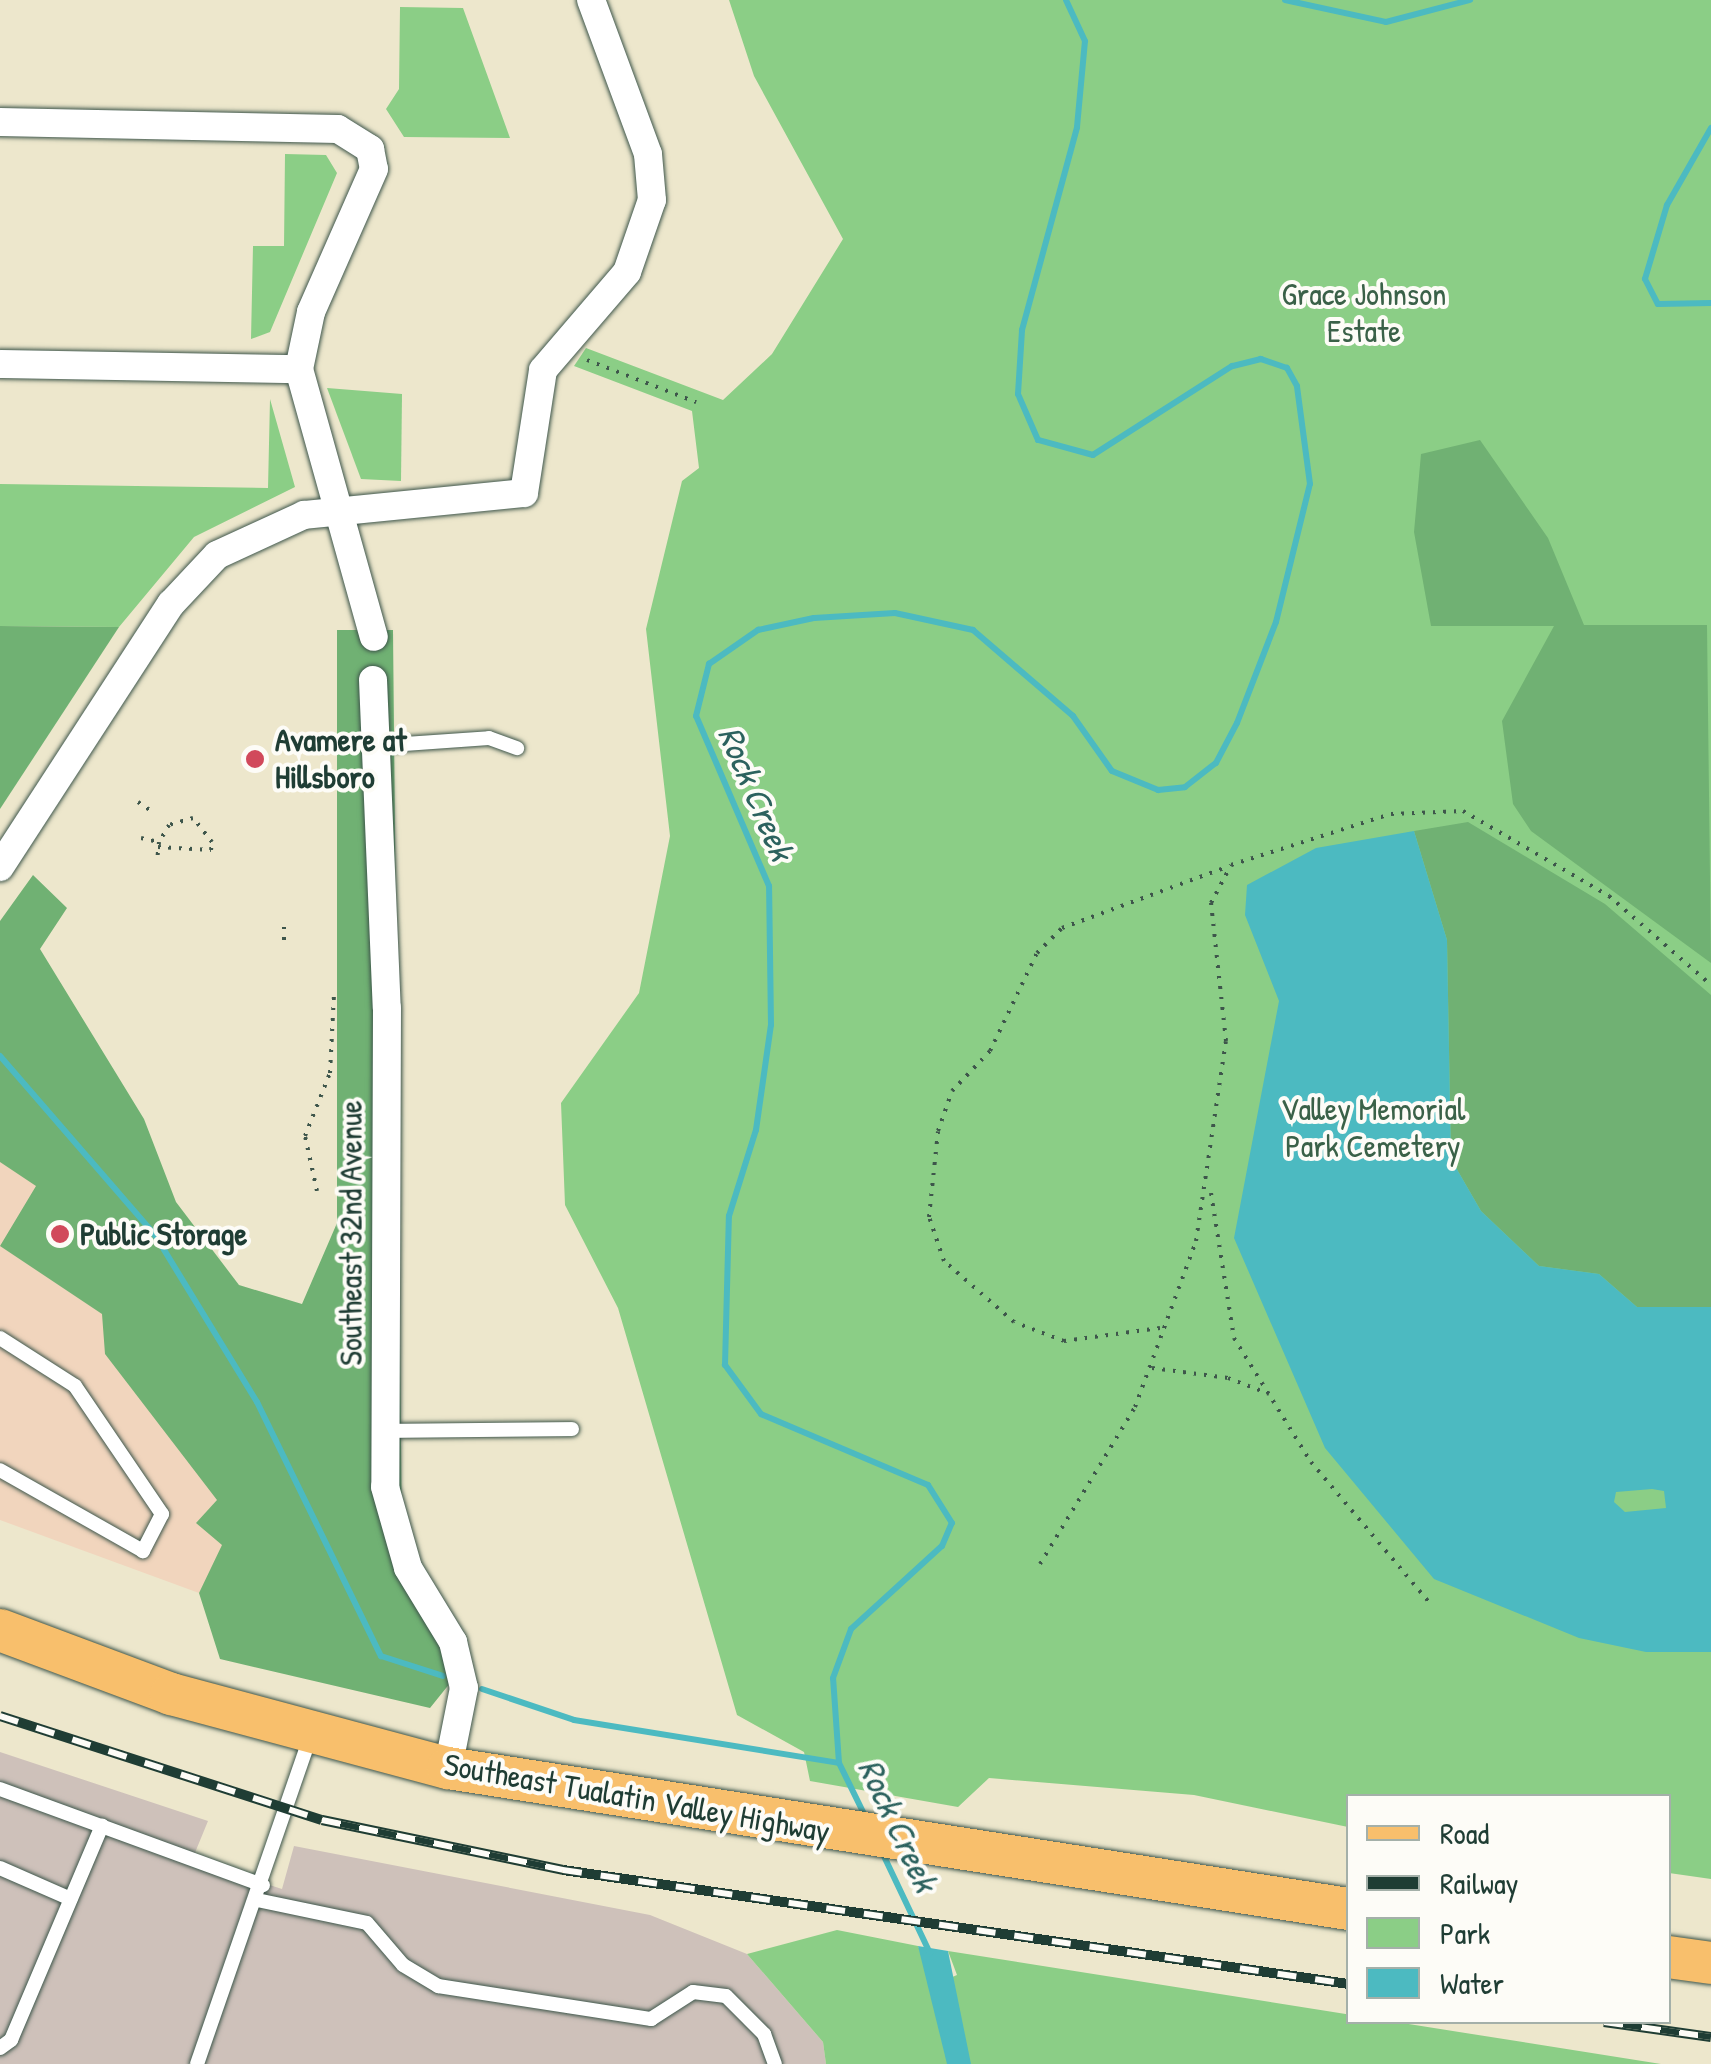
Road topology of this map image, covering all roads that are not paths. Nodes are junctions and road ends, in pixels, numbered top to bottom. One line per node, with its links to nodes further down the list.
1 (592, 0): 5 (street)
2 (0, 122): 4 (street)
3 (0, 364): 4 (street)
4 (299, 369): 5 (street)
5 (343, 508): 6 (street); 10 (street)
6 (374, 637)
7 (373, 680): 8 (street, Southeast 32nd Avenue)
8 (376, 746): 9 (lane); 13 (street, Southeast 32nd Avenue)
9 (517, 748)
10 (0, 867)
11 (0, 1338): 14 (lane)
12 (572, 1429): 13 (lane)
13 (386, 1432): 17 (street, Southeast 32nd Avenue)
14 (0, 1470)
15 (0, 1630): 16 (main road, Southeast Tualatin Valley Highway)
16 (311, 1735): 17 (main road, Southeast Tualatin Valley Highway); 21 (lane)
17 (448, 1768): 23 (main road, Southeast Tualatin Valley Highway)
18 (0, 1789): 19 (lane)
19 (102, 1826): 21 (lane); 22 (lane)
20 (0, 1868): 22 (lane)
21 (260, 1892): 27 (lane); 28 (lane)
22 (71, 1899): 26 (lane)
23 (1346, 1910)
24 (1671, 1956): 25 (main road)
25 (1711, 1963)
26 (0, 2048)
27 (197, 2064)
28 (776, 2064)

